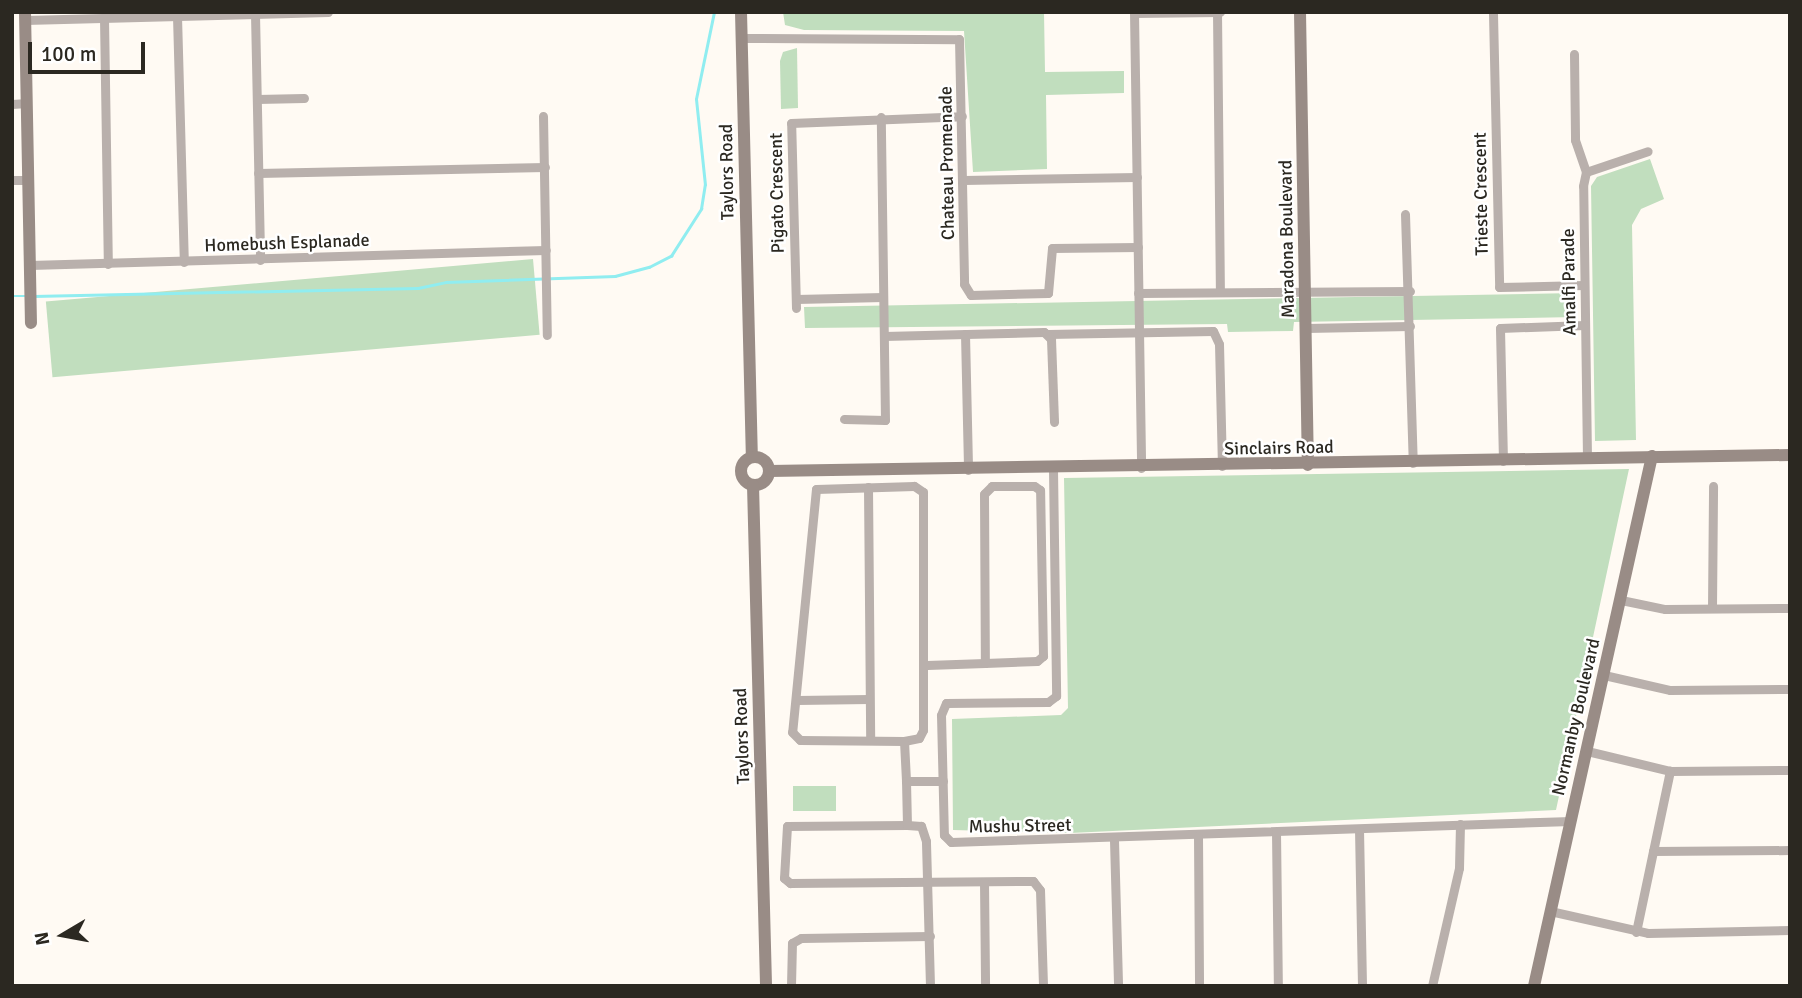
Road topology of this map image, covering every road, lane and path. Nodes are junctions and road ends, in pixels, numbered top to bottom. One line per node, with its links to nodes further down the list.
1 (313, 12): 2 (street); 8 (street)
2 (328, 12)
3 (741, 12): 13 (street, Taylors Road)
4 (1217, 12): 5 (street); 7 (street); 40 (street)
5 (1223, 12)
6 (1300, 12): 39 (street, Maradona Boulevard)
7 (1134, 13): 26 (street)
8 (255, 14): 11 (street); 16 (street)
9 (1493, 14): 37 (street, Trieste Crescent)
10 (25, 16): 12 (street); 17 (street)
11 (177, 16): 12 (street); 34 (street)
12 (104, 18): 35 (street)
13 (741, 38): 20 (street, Chateau Promenade); 56 (street, Taylors Road)
14 (1574, 54): 24 (street, Amalfi Parade)
15 (304, 98): 16 (street)
16 (257, 99): 25 (street)
17 (27, 103): 18 (street); 28 (street)
18 (12, 104)
19 (543, 116): 23 (street)
20 (962, 116): 21 (street, Pigato Crescent); 29 (street, Chateau Promenade)
21 (881, 117): 42 (street); 42 (street, Pigato Crescent)
22 (1648, 151): 24 (street)
23 (544, 167): 25 (street); 32 (street)
24 (1586, 172): 37 (street, Amalfi Parade)
25 (258, 173): 33 (street)
26 (1137, 177): 29 (street); 31 (street)
27 (12, 180): 28 (street)
28 (28, 180): 36 (street)
29 (964, 180): 31 (street, Chateau Promenade)
30 (1405, 214): 38 (street)
31 (1138, 247): 41 (street)
32 (546, 250): 33 (street, Homebush Esplanade); 50 (street)
33 (260, 260): 34 (street, Homebush Esplanade)
34 (184, 262): 35 (street, Homebush Esplanade)
35 (108, 264): 36 (street, Homebush Esplanade)
36 (30, 265): 43 (street)
37 (1584, 285): 44 (street, Amalfi Parade)
38 (1410, 290): 39 (street); 45 (street)
39 (1305, 291): 40 (street); 46 (street, Maradona Boulevard)
40 (1220, 292): 41 (street)
41 (1138, 293): 47 (street)
42 (883, 297): 51 (street)
43 (31, 323)
44 (1585, 325): 57 (street, Amalfi Parade); 58 (street)
45 (1410, 326): 46 (street); 59 (street)
46 (1306, 328): 60 (street, Maradona Boulevard)
47 (1138, 330): 49 (street); 61 (street); 62 (street)
48 (965, 334): 49 (street); 51 (street); 64 (street)
49 (1048, 334): 53 (street)
50 (547, 335)
51 (884, 336): 52 (street)
52 (844, 419)
53 (1054, 422)
54 (1790, 455): 55 (street, Sinclairs Road)
55 (1652, 456): 57 (street, Sinclairs Road); 69 (street, Normanby Boulevard)
56 (752, 457): 65 (street); 66 (street, Taylors Road)
57 (1587, 458): 58 (street, Sinclairs Road)
58 (1503, 461): 59 (street, Sinclairs Road)
59 (1413, 463): 60 (street, Sinclairs Road)
60 (1308, 465): 61 (street, Sinclairs Road)
61 (1222, 466): 62 (street, Sinclairs Road)
62 (1141, 468): 63 (street, Sinclairs Road)
63 (1053, 469): 64 (street, Sinclairs Road); 84 (street, Mushu Street)
64 (968, 470): 65 (street, Sinclairs Road)
65 (769, 471): 66 (street)
66 (753, 485): 100 (street, Taylors Road)
67 (1713, 486): 70 (street)
68 (868, 487): 73 (street); 76 (street); 77 (street)
69 (1621, 600): 70 (street); 74 (street, Normanby Boulevard)
70 (1712, 608): 71 (street)
71 (1790, 608)
72 (985, 663): 72 (street); 73 (street)
73 (927, 665): 79 (street)
74 (1604, 675): 75 (street); 80 (street, Normanby Boulevard)
75 (1790, 689)
76 (869, 699): 77 (street); 78 (street)
77 (797, 700): 78 (street)
78 (870, 740): 79 (street)
79 (904, 741): 83 (street)
80 (1587, 751): 82 (street); 85 (street, Normanby Boulevard)
81 (1790, 770): 82 (street)
82 (1670, 771): 93 (street)
83 (906, 781): 84 (street); 87 (street)
84 (943, 781): 91 (street, Mushu Street)
85 (1571, 821): 86 (street, Mushu Street); 96 (street, Normanby Boulevard)
86 (1460, 824): 88 (street, Mushu Street); 109 (street)
87 (907, 825): 94 (street); 94 (street)
88 (1359, 829): 89 (street, Mushu Street); 108 (street)
89 (1276, 832): 90 (street, Mushu Street); 107 (street)
90 (1198, 836): 91 (street, Mushu Street); 106 (street)
91 (1114, 840): 105 (street)
92 (1790, 850): 93 (street)
93 (1653, 851): 98 (street)
94 (927, 882): 95 (street); 99 (street)
95 (984, 882): 103 (street); 104 (street)
96 (1550, 911): 98 (street); 110 (street, Normanby Boulevard)
97 (1790, 930): 98 (street)
98 (1636, 932)
99 (929, 936): 101 (street); 102 (street)
100 (766, 986)
101 (791, 986)
102 (930, 986)
103 (985, 986)
104 (1043, 986)
105 (1118, 986)
106 (1199, 986)
107 (1278, 986)
108 (1362, 986)
109 (1432, 986)
110 (1534, 986)

